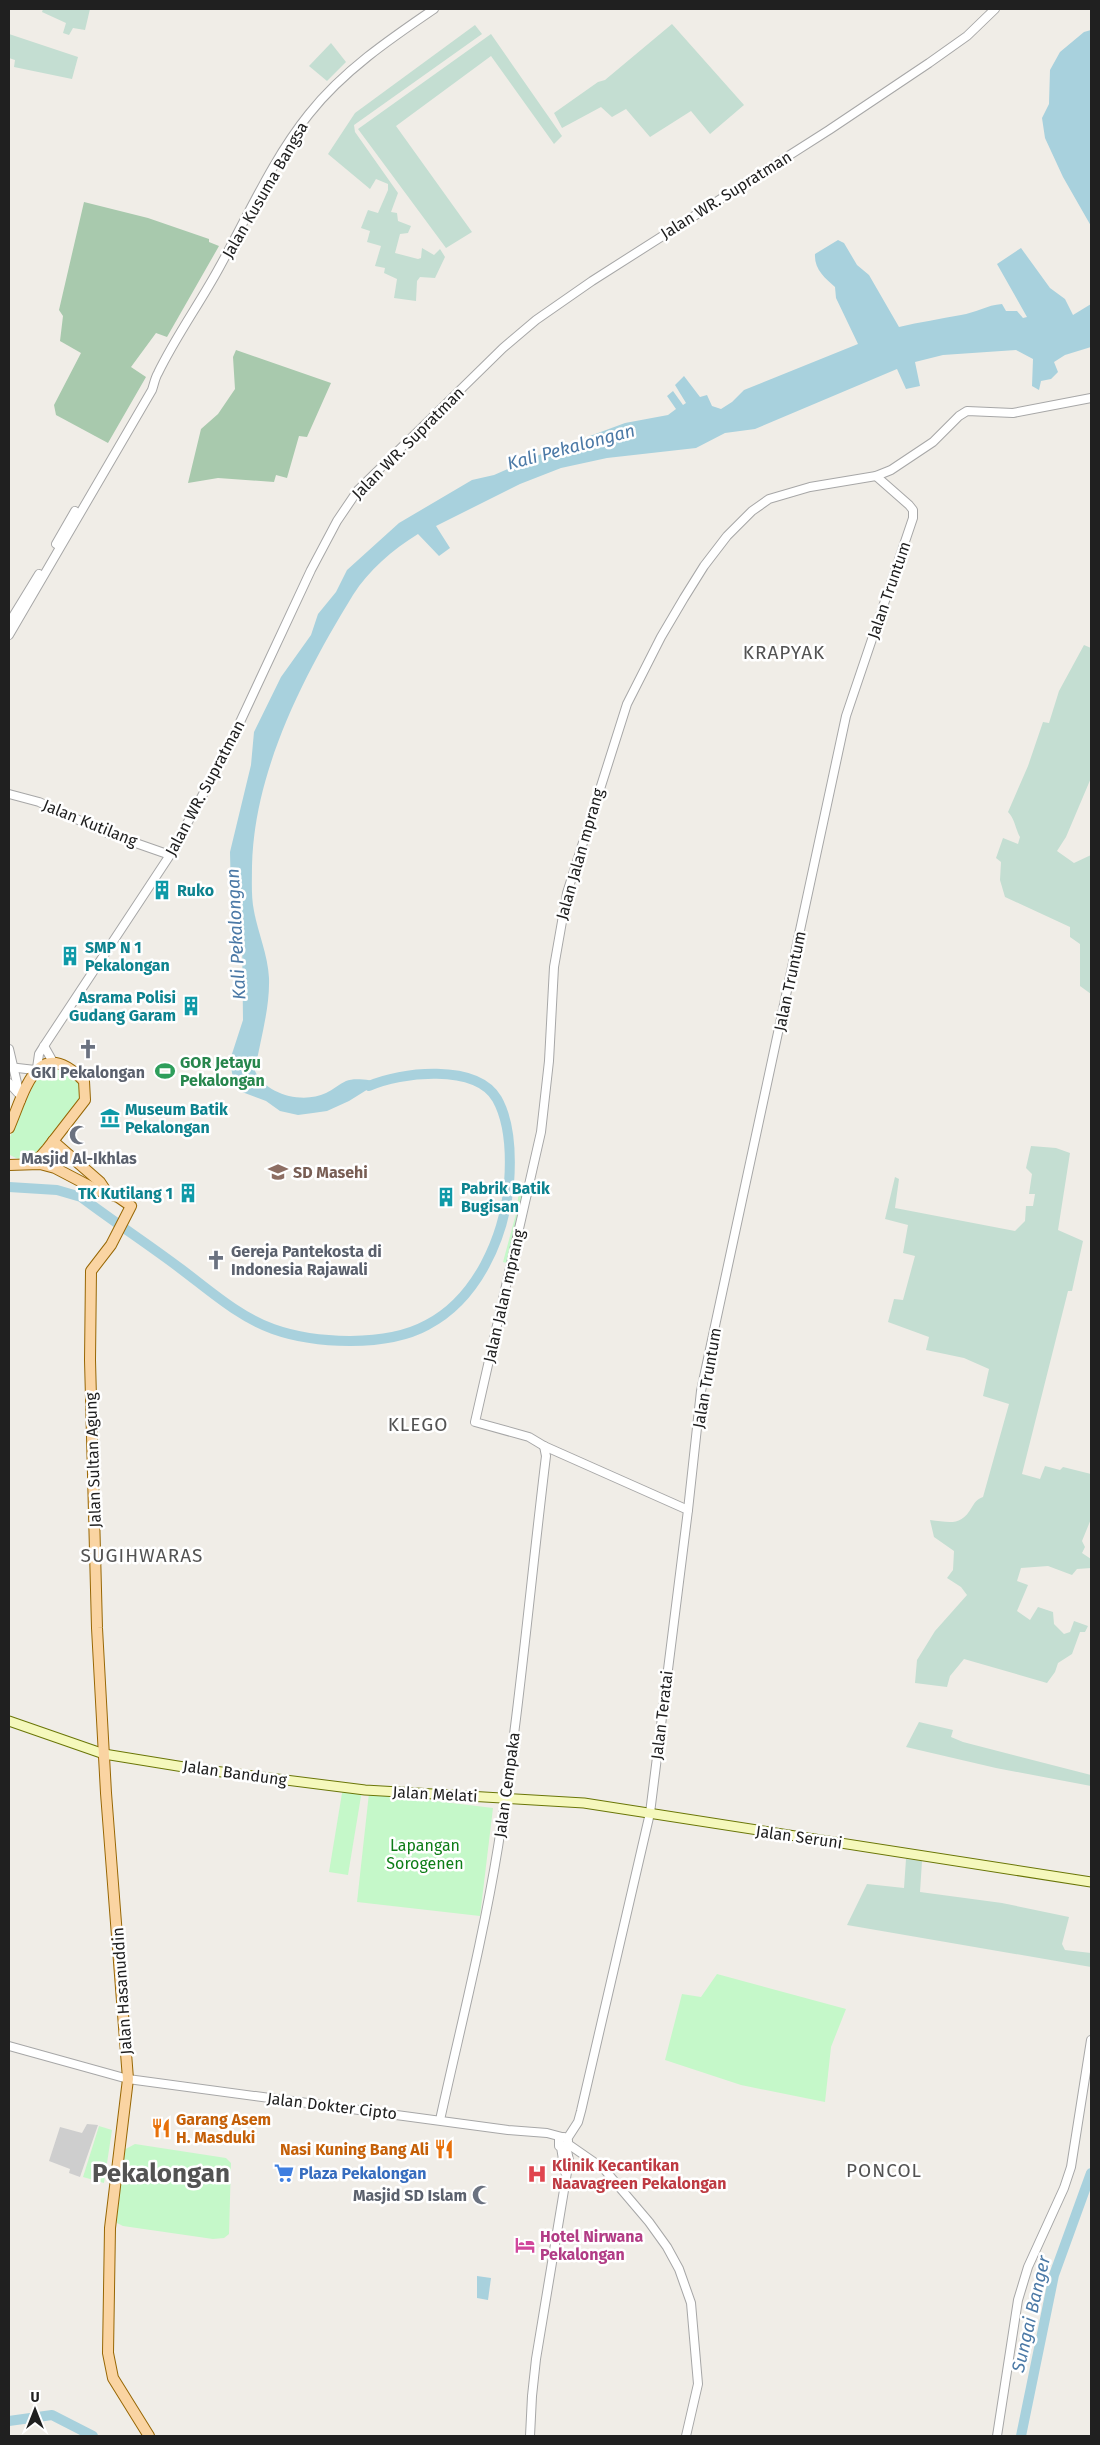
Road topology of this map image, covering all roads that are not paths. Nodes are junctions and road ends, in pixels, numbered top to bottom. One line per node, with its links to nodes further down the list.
1 (434, 9): 5 (street, Jalan Kusuma Bangsa)
2 (995, 9): 9 (street, Jalan WR. Supratman)
3 (1091, 398): 4 (street, Jalan Jalan mprang)
4 (876, 476): 22 (street, Jalan Jalan mprang); 23 (street, Jalan Truntum)
5 (28, 597): 6 (street, Jalan Kusuma Bangsa); 7 (street, Jalan Kusuma Bangsa)
6 (9, 623)
7 (9, 635)
8 (9, 794): 9 (street, Jalan Kutilang)
9 (170, 855): 10 (street, Jalan WR. Supratman)
10 (44, 1046): 12 (street); 14 (street, Jalan WR. Supratman)
11 (9, 1049): 13 (street)
12 (53, 1062): 14 (main road); 18 (main road)
13 (10, 1067): 14 (street); 16 (street)
14 (36, 1069): 16 (main road)
15 (9, 1082): 16 (street)
16 (20, 1097): 17 (main road)
17 (9, 1128)
18 (52, 1141): 20 (main road); 21 (main road)
19 (9, 1160): 20 (main road)
20 (18, 1165): 21 (main road)
21 (106, 1191): 25 (main road, Jalan Sultan Agung)
22 (544, 1446): 23 (street); 27 (street, Jalan Cempaka)
23 (688, 1510): 28 (street, Jalan Teratai)
24 (9, 1721): 25 (main road, Jalan Bandung)
25 (104, 1754): 26 (main road, Jalan Bandung); 32 (main road, Jalan Hasanuddin)
26 (365, 1790): 27 (main road, Jalan Melati)
27 (506, 1797): 28 (main road, Jalan Seruni); 33 (street, Jalan Cempaka)
28 (650, 1813): 29 (main road, Jalan Seruni); 34 (street, Jalan Teratai)
29 (1091, 1882)
30 (1091, 2040): 38 (street)
31 (9, 2046): 32 (street, Jalan Dokter Cipto)
32 (128, 2078): 33 (street, Jalan Dokter Cipto); 35 (main road, Jalan Hasanuddin)
33 (440, 2120): 34 (street, Jalan Dokter Cipto)
34 (564, 2142): 36 (street); 37 (street)
35 (149, 2436)
36 (530, 2436)
37 (686, 2436)
38 (997, 2436)

